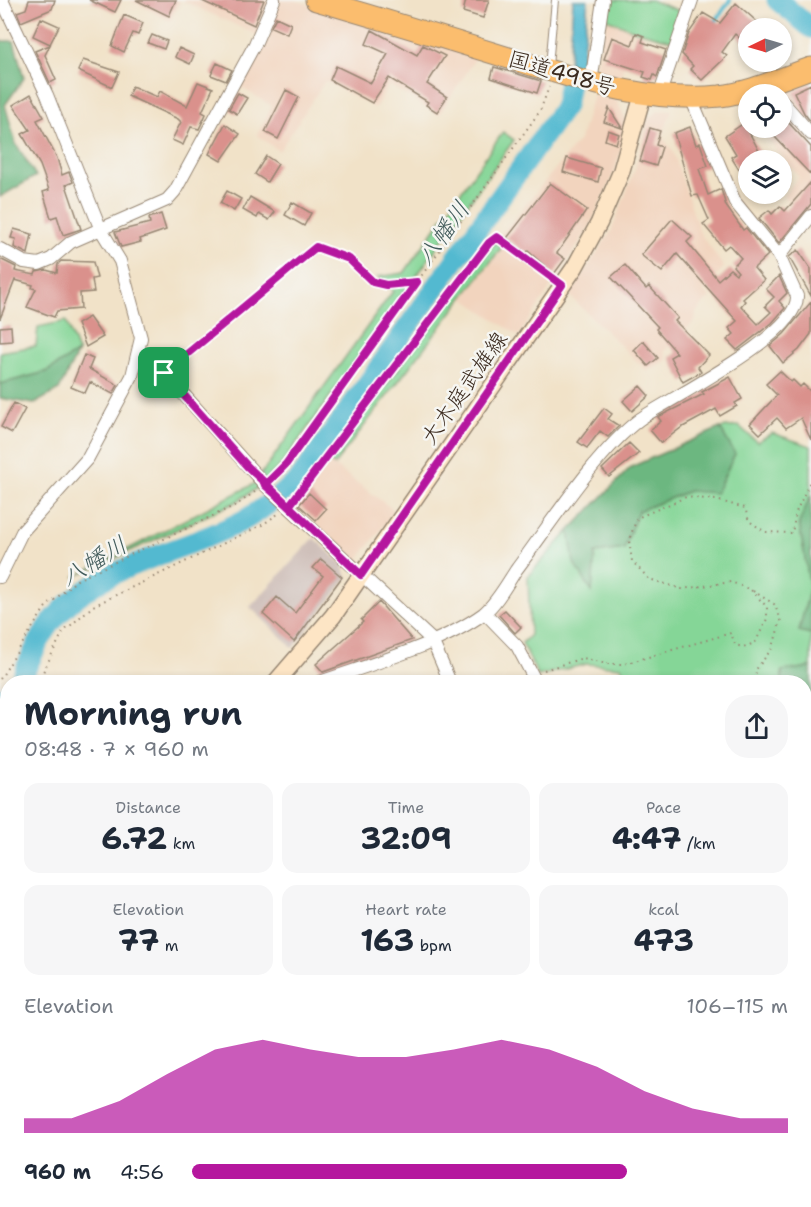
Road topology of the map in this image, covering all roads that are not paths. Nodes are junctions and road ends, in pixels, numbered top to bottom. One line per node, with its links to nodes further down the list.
1 (2, 0): 17 (street)
2 (274, 0): 17 (street)
3 (555, 0): 7 (lane)
4 (603, 0): 9 (street)
5 (692, 0): 11 (street)
6 (327, 1): 7 (highway, 国道498号)
7 (549, 70): 9 (highway, 国道498号)
8 (804, 70): 10 (highway, 国道498号)
9 (591, 83): 11 (highway, 国道498号)
10 (787, 84)
11 (651, 95): 13 (highway, 国道498号); 21 (main road, 大木庭武雄線)
12 (738, 95): 13 (highway, 国道498号)
13 (691, 98): 19 (street)
14 (792, 112): 15 (street)
15 (811, 134)
16 (811, 216): 19 (street)
17 (101, 230): 18 (street); 20 (street)
18 (0, 249)
19 (778, 256): 23 (street)
20 (140, 351): 21 (street); 22 (street)
21 (361, 575): 24 (street); 25 (main road, 大木庭武雄線)
22 (0, 578)
23 (485, 612): 24 (street); 28 (street)
24 (432, 640): 26 (street); 27 (street)
25 (282, 675)
26 (339, 675)
27 (447, 675)
28 (532, 675)

